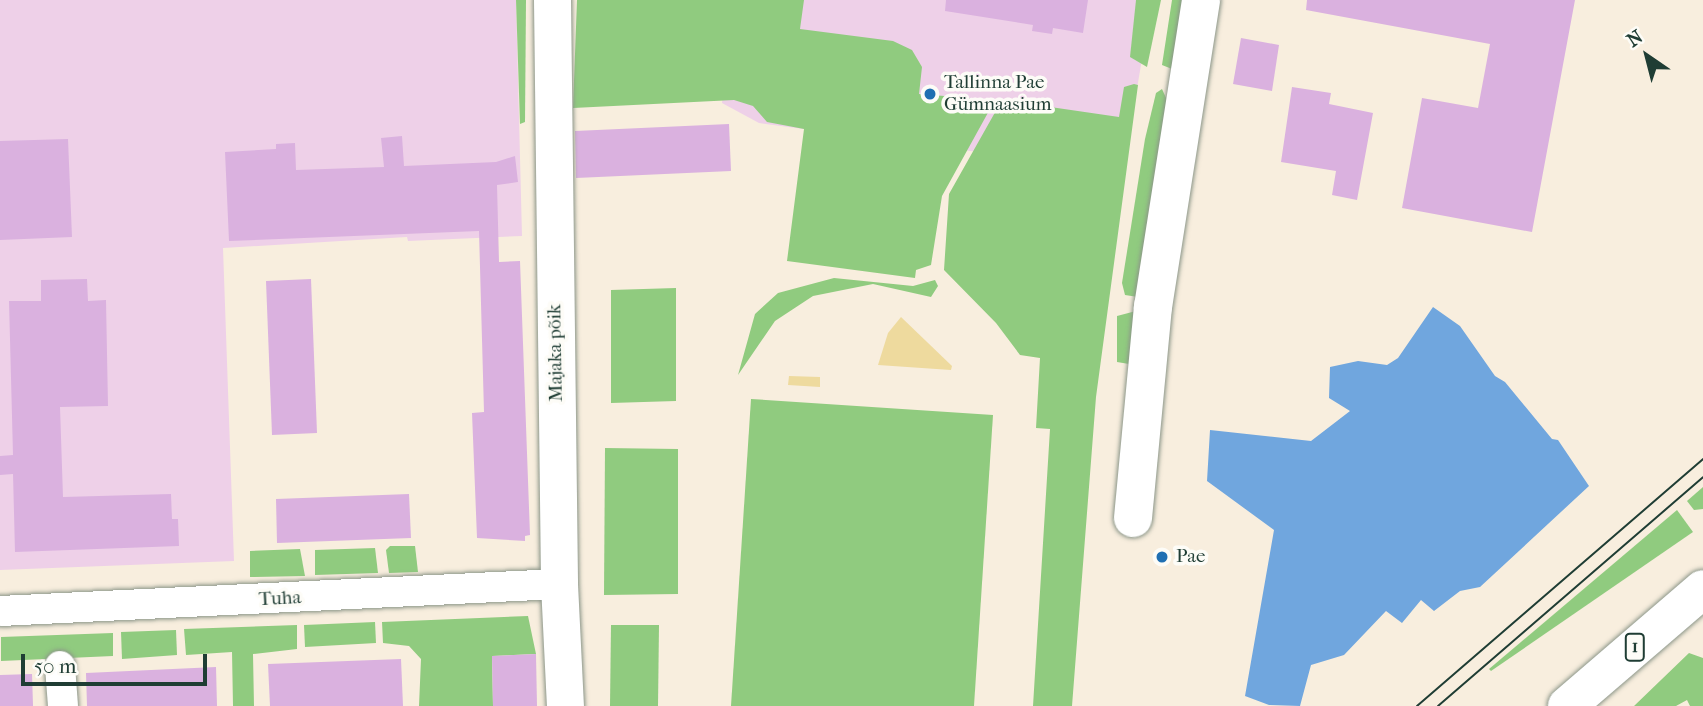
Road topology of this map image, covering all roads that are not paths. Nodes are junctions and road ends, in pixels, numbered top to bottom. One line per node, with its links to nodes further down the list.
1 (552, 0): 4 (street, Majaka põik)
2 (1200, 0): 3 (main road)
3 (1133, 518)
4 (559, 584): 6 (street, Tuha); 9 (street, Majaka põik)
5 (1703, 589): 10 (main road, 1)
6 (0, 611)
7 (60, 666): 8 (street)
8 (63, 706)
9 (565, 706)
10 (1567, 706)

